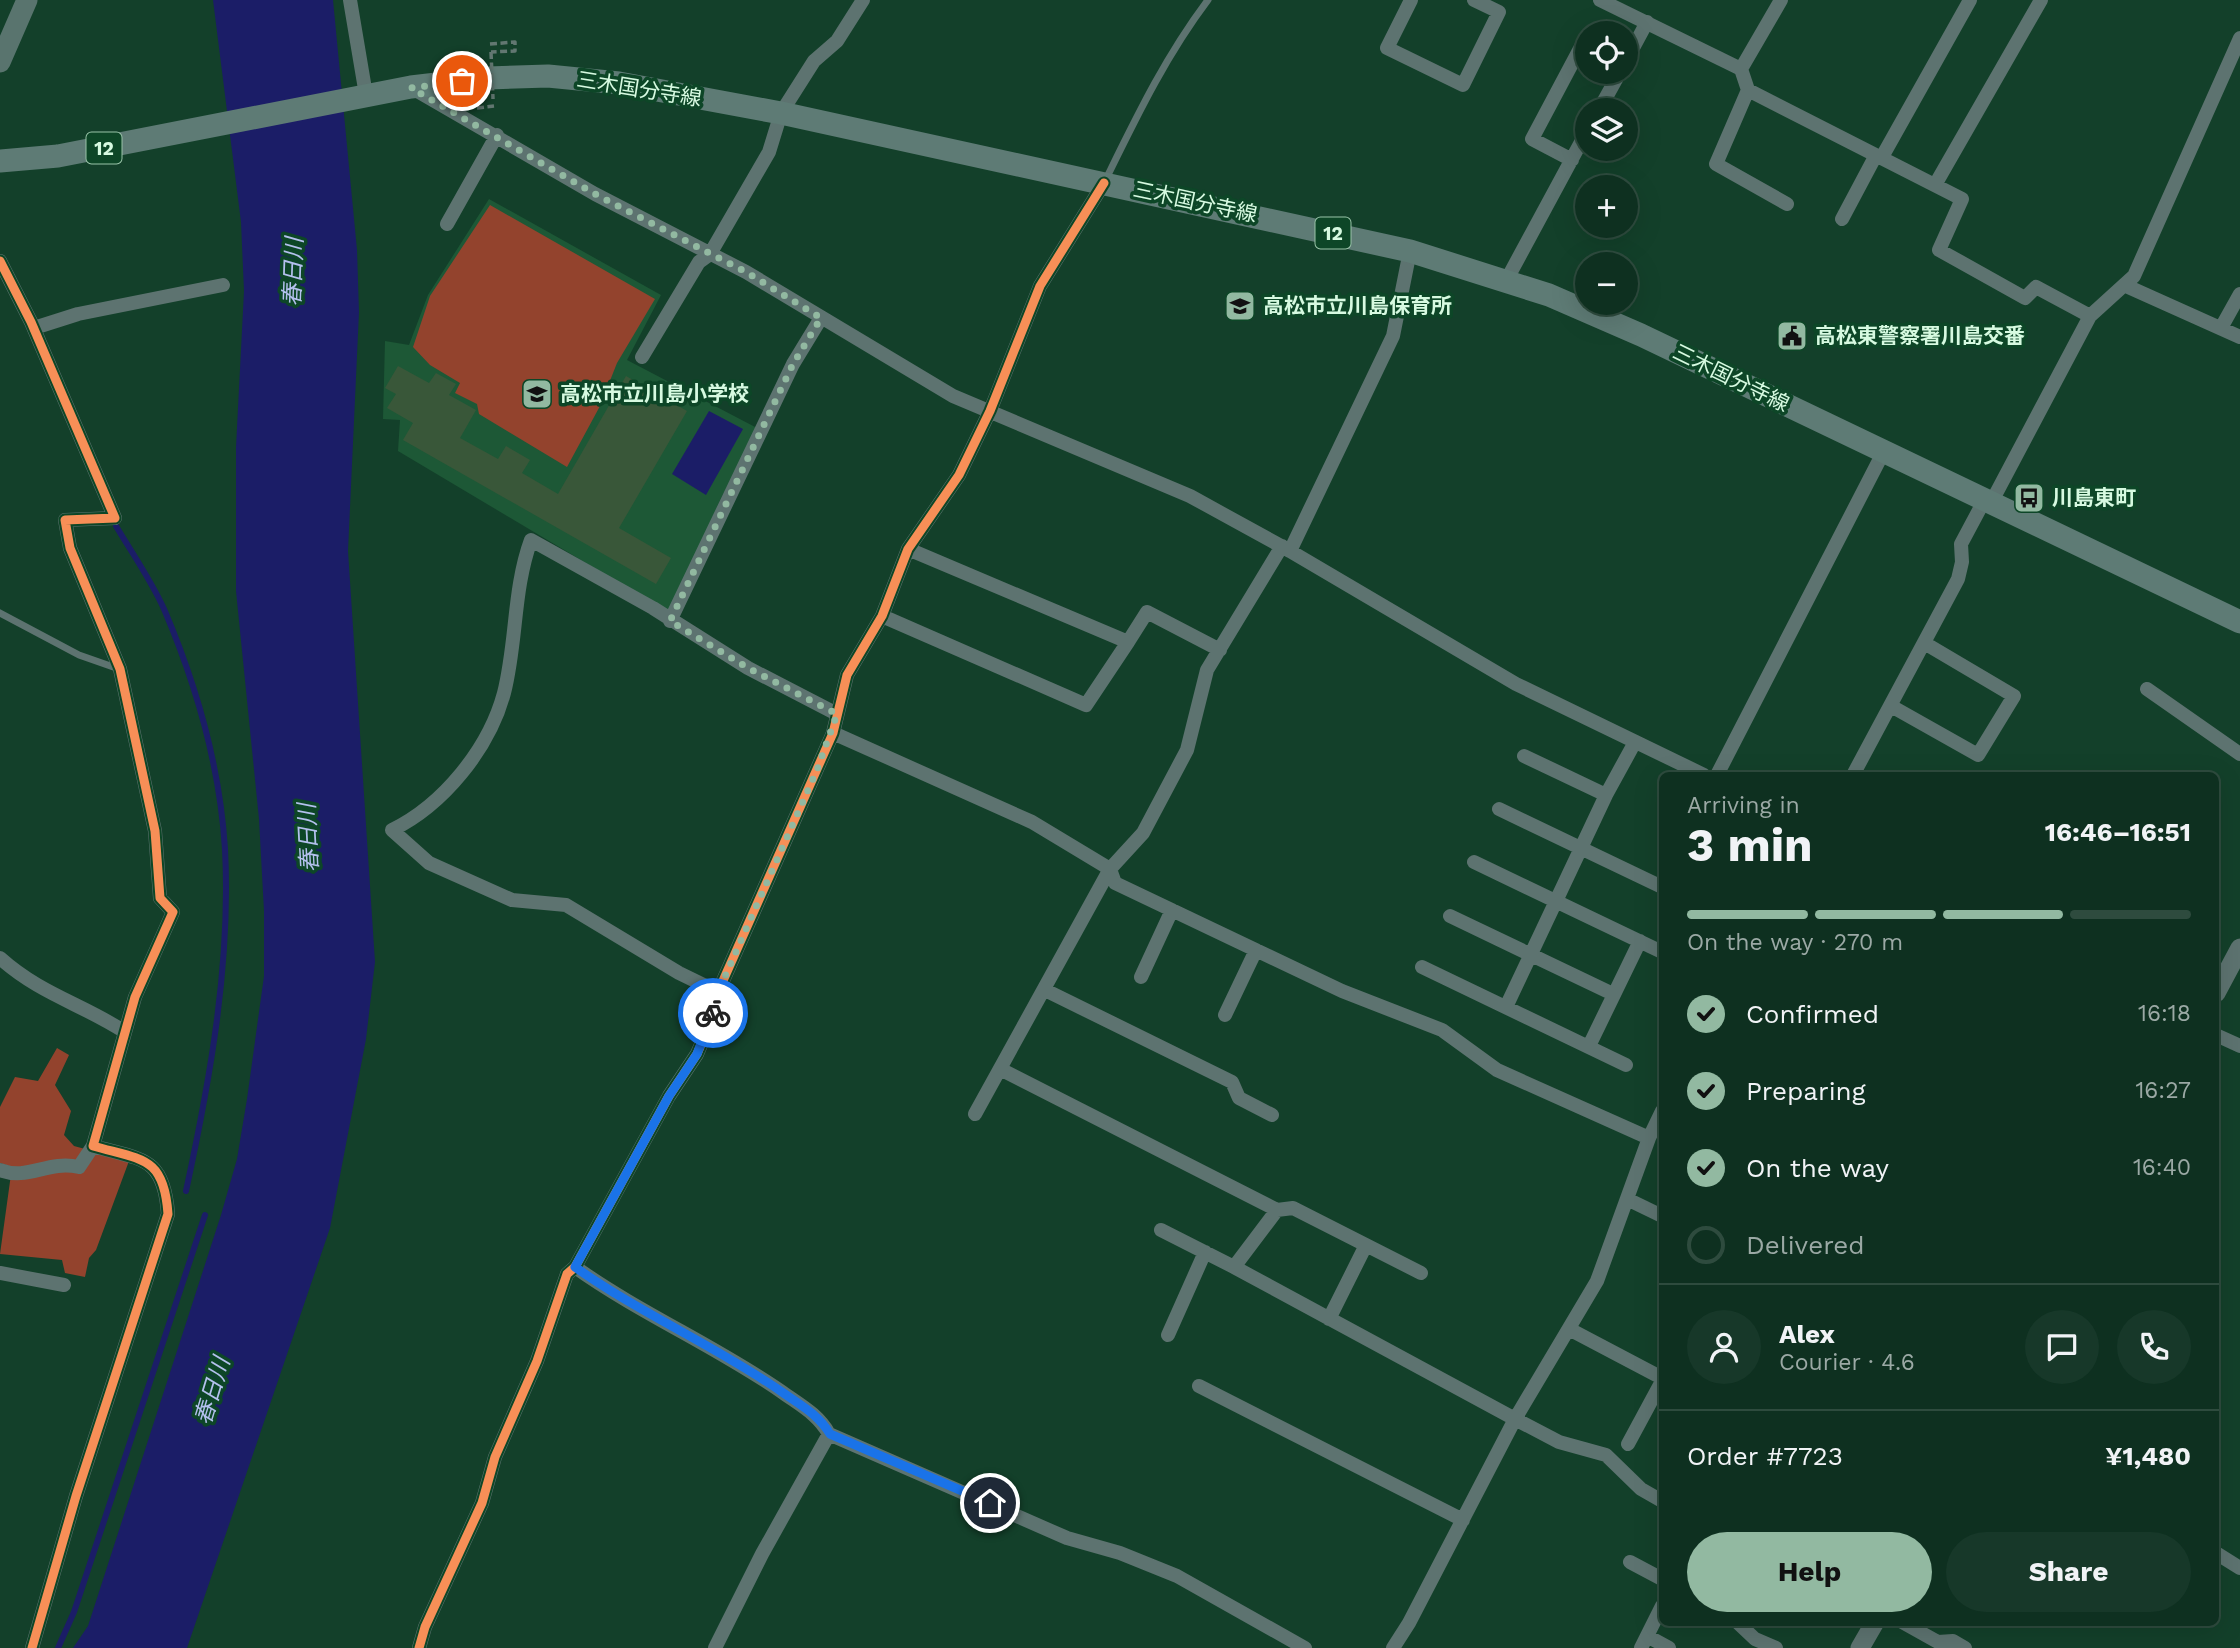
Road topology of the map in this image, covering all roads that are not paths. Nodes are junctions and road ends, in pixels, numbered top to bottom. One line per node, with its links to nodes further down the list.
1 (27, 0): 15 (main road)
2 (350, 0): 19 (street)
3 (863, 0): 20 (street)
4 (1208, 0): 26 (lane)
5 (1410, 0): 6 (street)
6 (1474, 0)
7 (1781, 0): 16 (street)
8 (1970, 0): 23 (street)
9 (2041, 0): 27 (street)
10 (1603, 1): 11 (street)
11 (1647, 22): 13 (street); 16 (street)
12 (2240, 38): 36 (street)
13 (1638, 39)
14 (1575, 58): 24 (street)
15 (0, 62)
16 (1741, 69): 18 (street)
17 (411, 88): 19 (main road, 三木国分寺線 / 12); 20 (main road, 三木国分寺線 / 12); 21 (street)
18 (1748, 90): 23 (street); 28 (street)
19 (363, 96): 25 (main road, 三木国分寺線 / 12)
20 (781, 113): 26 (main road, 三木国分寺線 / 12); 32 (street)
21 (497, 135): 30 (street); 32 (street)
22 (1575, 154): 24 (street)
23 (1879, 156): 27 (street); 29 (street)
24 (1572, 160): 34 (street)
25 (0, 161)
26 (1104, 183): 31 (main road, 三木国分寺線 / 12); 44 (street)
27 (1935, 185): 38 (street)
28 (1787, 204)
29 (1842, 219)
30 (447, 225)
31 (1410, 251): 34 (main road, 三木国分寺線 / 12); 47 (street)
32 (710, 254): 39 (street); 43 (street)
33 (0, 261): 40 (street)
34 (1506, 281): 45 (main road, 三木国分寺線 / 12)
35 (223, 285): 40 (street)
36 (2124, 285): 38 (street); 41 (street)
37 (2240, 294): 41 (street)
38 (2090, 316): 46 (street)
39 (821, 318): 44 (street); 51 (street)
40 (34, 328): 56 (street)
41 (2221, 328): 42 (street)
42 (2240, 337)
43 (642, 357)
44 (990, 411): 47 (street); 48 (street)
45 (1884, 451): 46 (main road, 三木国分寺線 / 12); 65 (street)
46 (1988, 501): 52 (main road, 三木国分寺線 / 12); 54 (street)
47 (1286, 548): 55 (street); 61 (street)
48 (908, 550): 50 (street); 53 (street)
49 (0, 613): 56 (lane)
50 (882, 615): 53 (street); 59 (street)
51 (670, 621): 59 (street); 86 (street)
52 (2240, 622)
53 (1128, 642): 55 (street)
54 (1926, 644): 58 (street); 58 (street)
55 (1220, 650): 71 (street)
56 (120, 669): 90 (street)
57 (2147, 689): 62 (street)
58 (1891, 706): 66 (street)
59 (837, 714): 60 (street)
60 (833, 733): 71 (street); 86 (street)
61 (1635, 742): 64 (street); 67 (street)
62 (2240, 754)
63 (1524, 756): 67 (street)
64 (1698, 772)
65 (1719, 772)
66 (1855, 772)
67 (1606, 795): 69 (street)
68 (1499, 809): 69 (street)
69 (1581, 849): 72 (street); 73 (street)
70 (1474, 862): 73 (street)
71 (1110, 869): 74 (street); 85 (street)
72 (1659, 886)
73 (1556, 902): 76 (street); 80 (street)
74 (1172, 910): 78 (street); 83 (street)
75 (1450, 916): 80 (street)
76 (1640, 941): 79 (street); 87 (street)
77 (2240, 948): 84 (street)
78 (1256, 950): 89 (street); 99 (street)
79 (1659, 950)
80 (1531, 955): 87 (street); 88 (street)
81 (0, 958): 90 (street)
82 (1422, 967): 88 (street)
83 (1141, 976)
84 (2219, 987)
85 (1045, 990): 95 (street); 97 (street)
86 (718, 992): 108 (street)
87 (1613, 994): 92 (street)
88 (1506, 1007): 92 (street)
89 (1224, 1015)
90 (125, 1032): 100 (street)
91 (2219, 1036): 93 (street)
92 (1589, 1046): 94 (street)
93 (2240, 1046)
94 (1626, 1065)
95 (1000, 1069): 96 (street); 103 (street)
96 (975, 1114)
97 (1272, 1115)
98 (1659, 1117): 99 (street)
99 (1649, 1138): 102 (street)
100 (93, 1146): 101 (street); 133 (street)
101 (0, 1170)
102 (1627, 1199): 104 (street); 114 (street)
103 (1277, 1210): 106 (street); 109 (street)
104 (1659, 1215)
105 (1161, 1230): 107 (street)
106 (1366, 1245): 111 (street); 113 (street)
107 (1205, 1252): 109 (street); 115 (street)
108 (575, 1267): 120 (street); 134 (street)
109 (1234, 1267): 113 (street)
110 (0, 1273): 112 (street)
111 (1420, 1273)
112 (64, 1285)
113 (1329, 1319): 119 (street)
114 (1569, 1329): 116 (street); 119 (street)
115 (1168, 1335)
116 (1659, 1378)
117 (1199, 1386): 123 (street)
118 (1659, 1386): 121 (street)
119 (1515, 1419): 122 (street); 123 (street)
120 (830, 1434): 135 (street); 136 (street)
121 (1628, 1444)
122 (1659, 1499)
123 (1463, 1520): 137 (street)
124 (2219, 1555): 126 (street)
125 (1630, 1562): 127 (street)
126 (2240, 1568)
127 (1659, 1577)
128 (1659, 1612): 132 (street)
129 (1741, 1626): 139 (street)
130 (1873, 1626): 140 (street)
131 (1909, 1626): 141 (street)
132 (1644, 1642): 138 (street)
133 (32, 1648)
134 (419, 1648)
135 (715, 1648)
136 (1305, 1648)
137 (1393, 1648)
138 (1669, 1648)
139 (1776, 1648)
140 (1860, 1648)
141 (1965, 1648)

